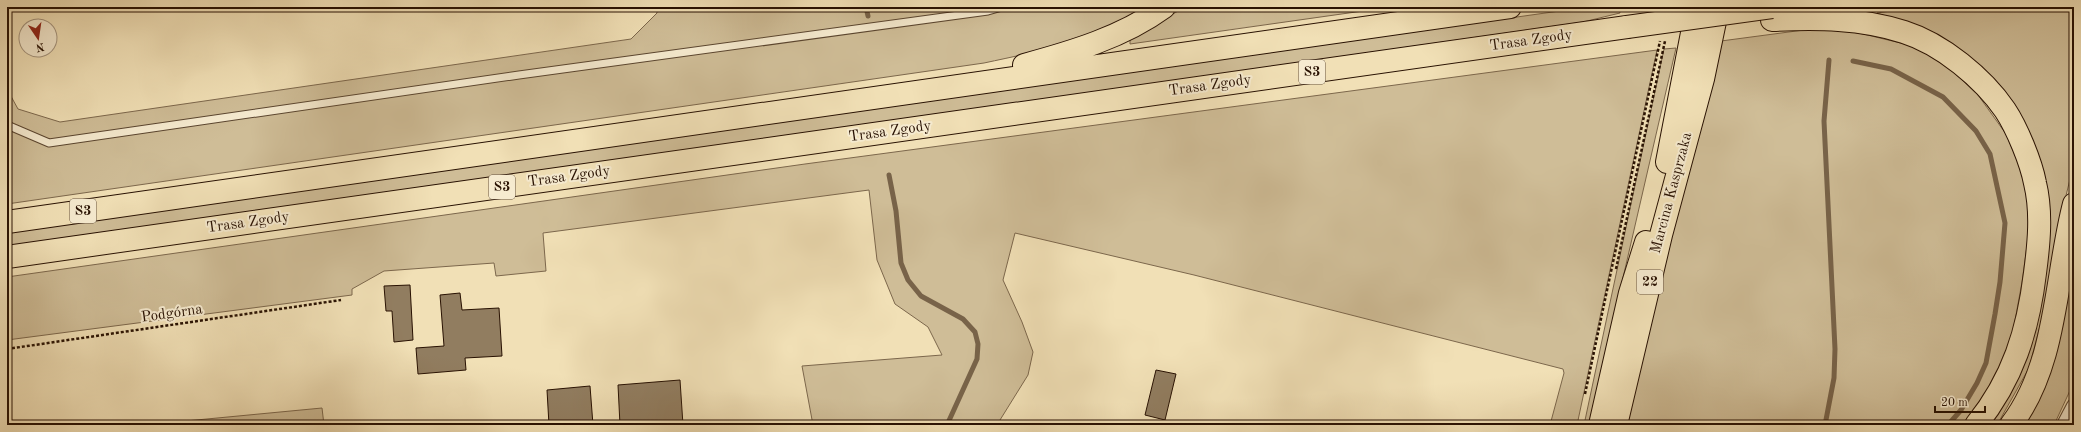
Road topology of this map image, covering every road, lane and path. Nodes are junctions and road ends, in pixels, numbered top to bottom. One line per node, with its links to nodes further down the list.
1 (1002, 7): 9 (lane)
2 (1164, 7): 8 (main road)
3 (1510, 7): 8 (main road, S3)
4 (1697, 7): 17 (main road, Marcina Kasprzaka / 22)
5 (1718, 7): 18 (main road, Marcina Kasprzaka / 22)
6 (1772, 13): 7 (main road, Trasa Zgody, bridge); 19 (main road, Trasa Zgody)
7 (1666, 31): 12 (main road, Trasa Zgody / S3, bridge); 15 (path)
8 (928, 90): 11 (main road, S3)
9 (7, 125)
10 (2074, 204): 20 (main road)
11 (7, 222)
12 (7, 257)
13 (341, 300): 14 (path, Podgórna)
14 (7, 349)
15 (1587, 396)
16 (2074, 406): 21 (street)
17 (1600, 425)
18 (1616, 425)
19 (1976, 425)
20 (2011, 425)
21 (2064, 425)

